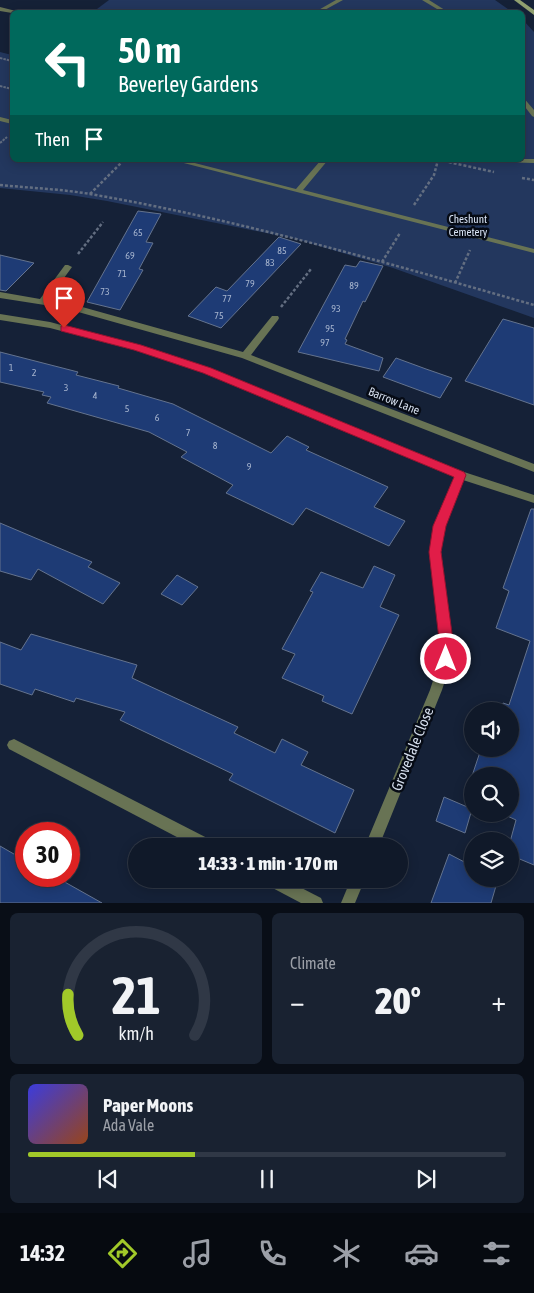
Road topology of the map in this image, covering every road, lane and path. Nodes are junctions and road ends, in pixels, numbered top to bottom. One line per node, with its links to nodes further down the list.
1 (340, 0): 4 (street)
2 (425, 0): 5 (street)
3 (517, 0): 6 (main road)
4 (322, 10)
5 (442, 10)
6 (534, 13)
7 (525, 102): 8 (street)
8 (534, 115)
9 (122, 162): 19 (path)
10 (183, 162): 18 (street)
11 (323, 162): 18 (street)
12 (437, 162): 20 (path)
13 (447, 162): 14 (path)
14 (499, 173)
15 (517, 176): 16 (path)
16 (534, 180)
17 (0, 185): 19 (path)
18 (298, 191): 20 (street)
19 (89, 194): 24 (path)
20 (407, 219): 22 (street); 24 (path)
21 (104, 222): 25 (path)
22 (476, 236): 23 (street); 27 (path)
23 (534, 251)
24 (382, 262): 27 (path)
25 (68, 266): 29 (street)
26 (311, 269): 32 (path)
27 (456, 284): 30 (path)
28 (0, 296): 29 (street, Barrow Lane)
29 (43, 301): 33 (street, Barrow Lane)
30 (534, 305)
31 (0, 317): 35 (street)
32 (275, 318): 33 (street)
33 (245, 356): 34 (street, Barrow Lane)
34 (534, 468)
35 (460, 475): 36 (street); 39 (street, Grovedale Close)
36 (534, 499)
37 (14, 745): 38 (street)
38 (193, 838)
39 (375, 838)
40 (287, 888): 42 (street)
41 (354, 888): 43 (street)
42 (316, 903)
43 (348, 903)

